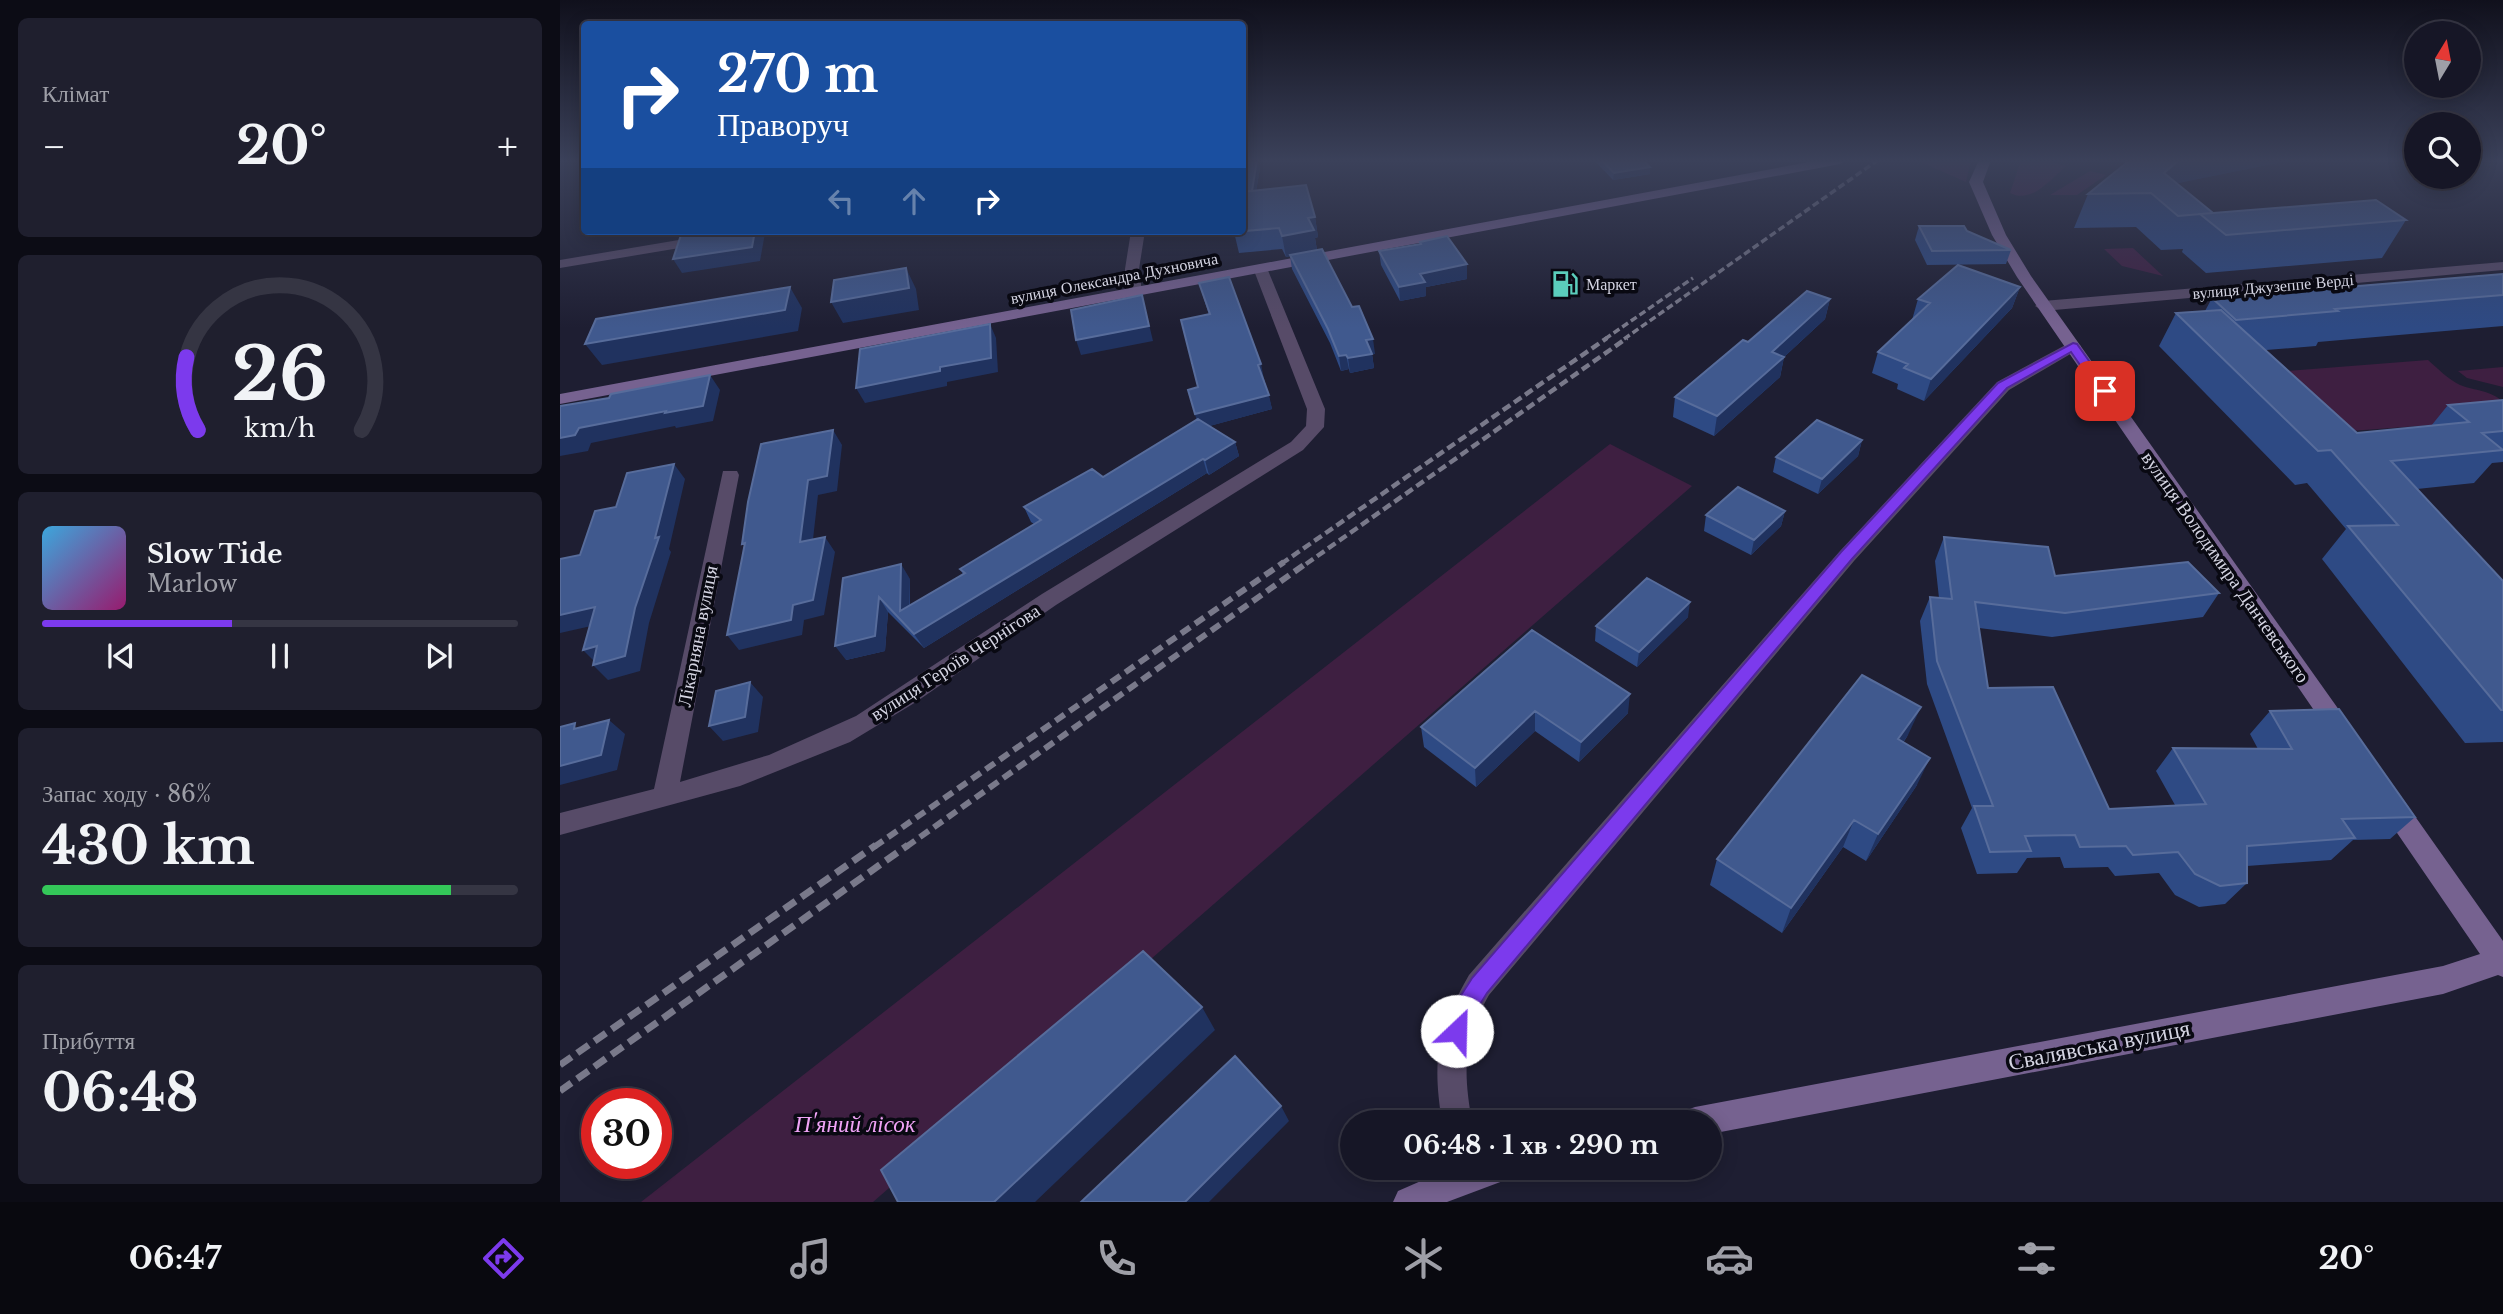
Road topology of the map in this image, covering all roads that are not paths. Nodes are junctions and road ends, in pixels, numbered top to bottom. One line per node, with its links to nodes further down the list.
1 (1539, 216): 7 (street, вулиця Олександра Духновича)
2 (1991, 216): 9 (street, вулиця Володимира Данчевського)
3 (733, 235): 5 (street)
4 (1137, 235): 8 (street)
5 (560, 264)
6 (2503, 266): 9 (street, вулиця Джузеппе Верді)
7 (1260, 268): 8 (street, вулиця Олександра Духновича); 15 (street, вулиця Героїв Чернігова)
8 (1134, 292): 11 (street, вулиця Олександра Духновича)
9 (2043, 306): 10 (street, вулиця Володимира Данчевського)
10 (2073, 346): 13 (street, вулиця Володимира Данчевського); 18 (street)
11 (560, 399)
12 (730, 475): 15 (street, Лікарняна вулиця)
13 (2356, 754)
14 (2380, 788): 17 (street)
15 (665, 796): 16 (street, вулиця Героїв Чернігова)
16 (560, 824)
17 (2502, 963): 19 (street, Свалявська вулиця)
18 (1455, 1110)
19 (1722, 1117)
20 (1452, 1180): 21 (street)
21 (1409, 1202)

